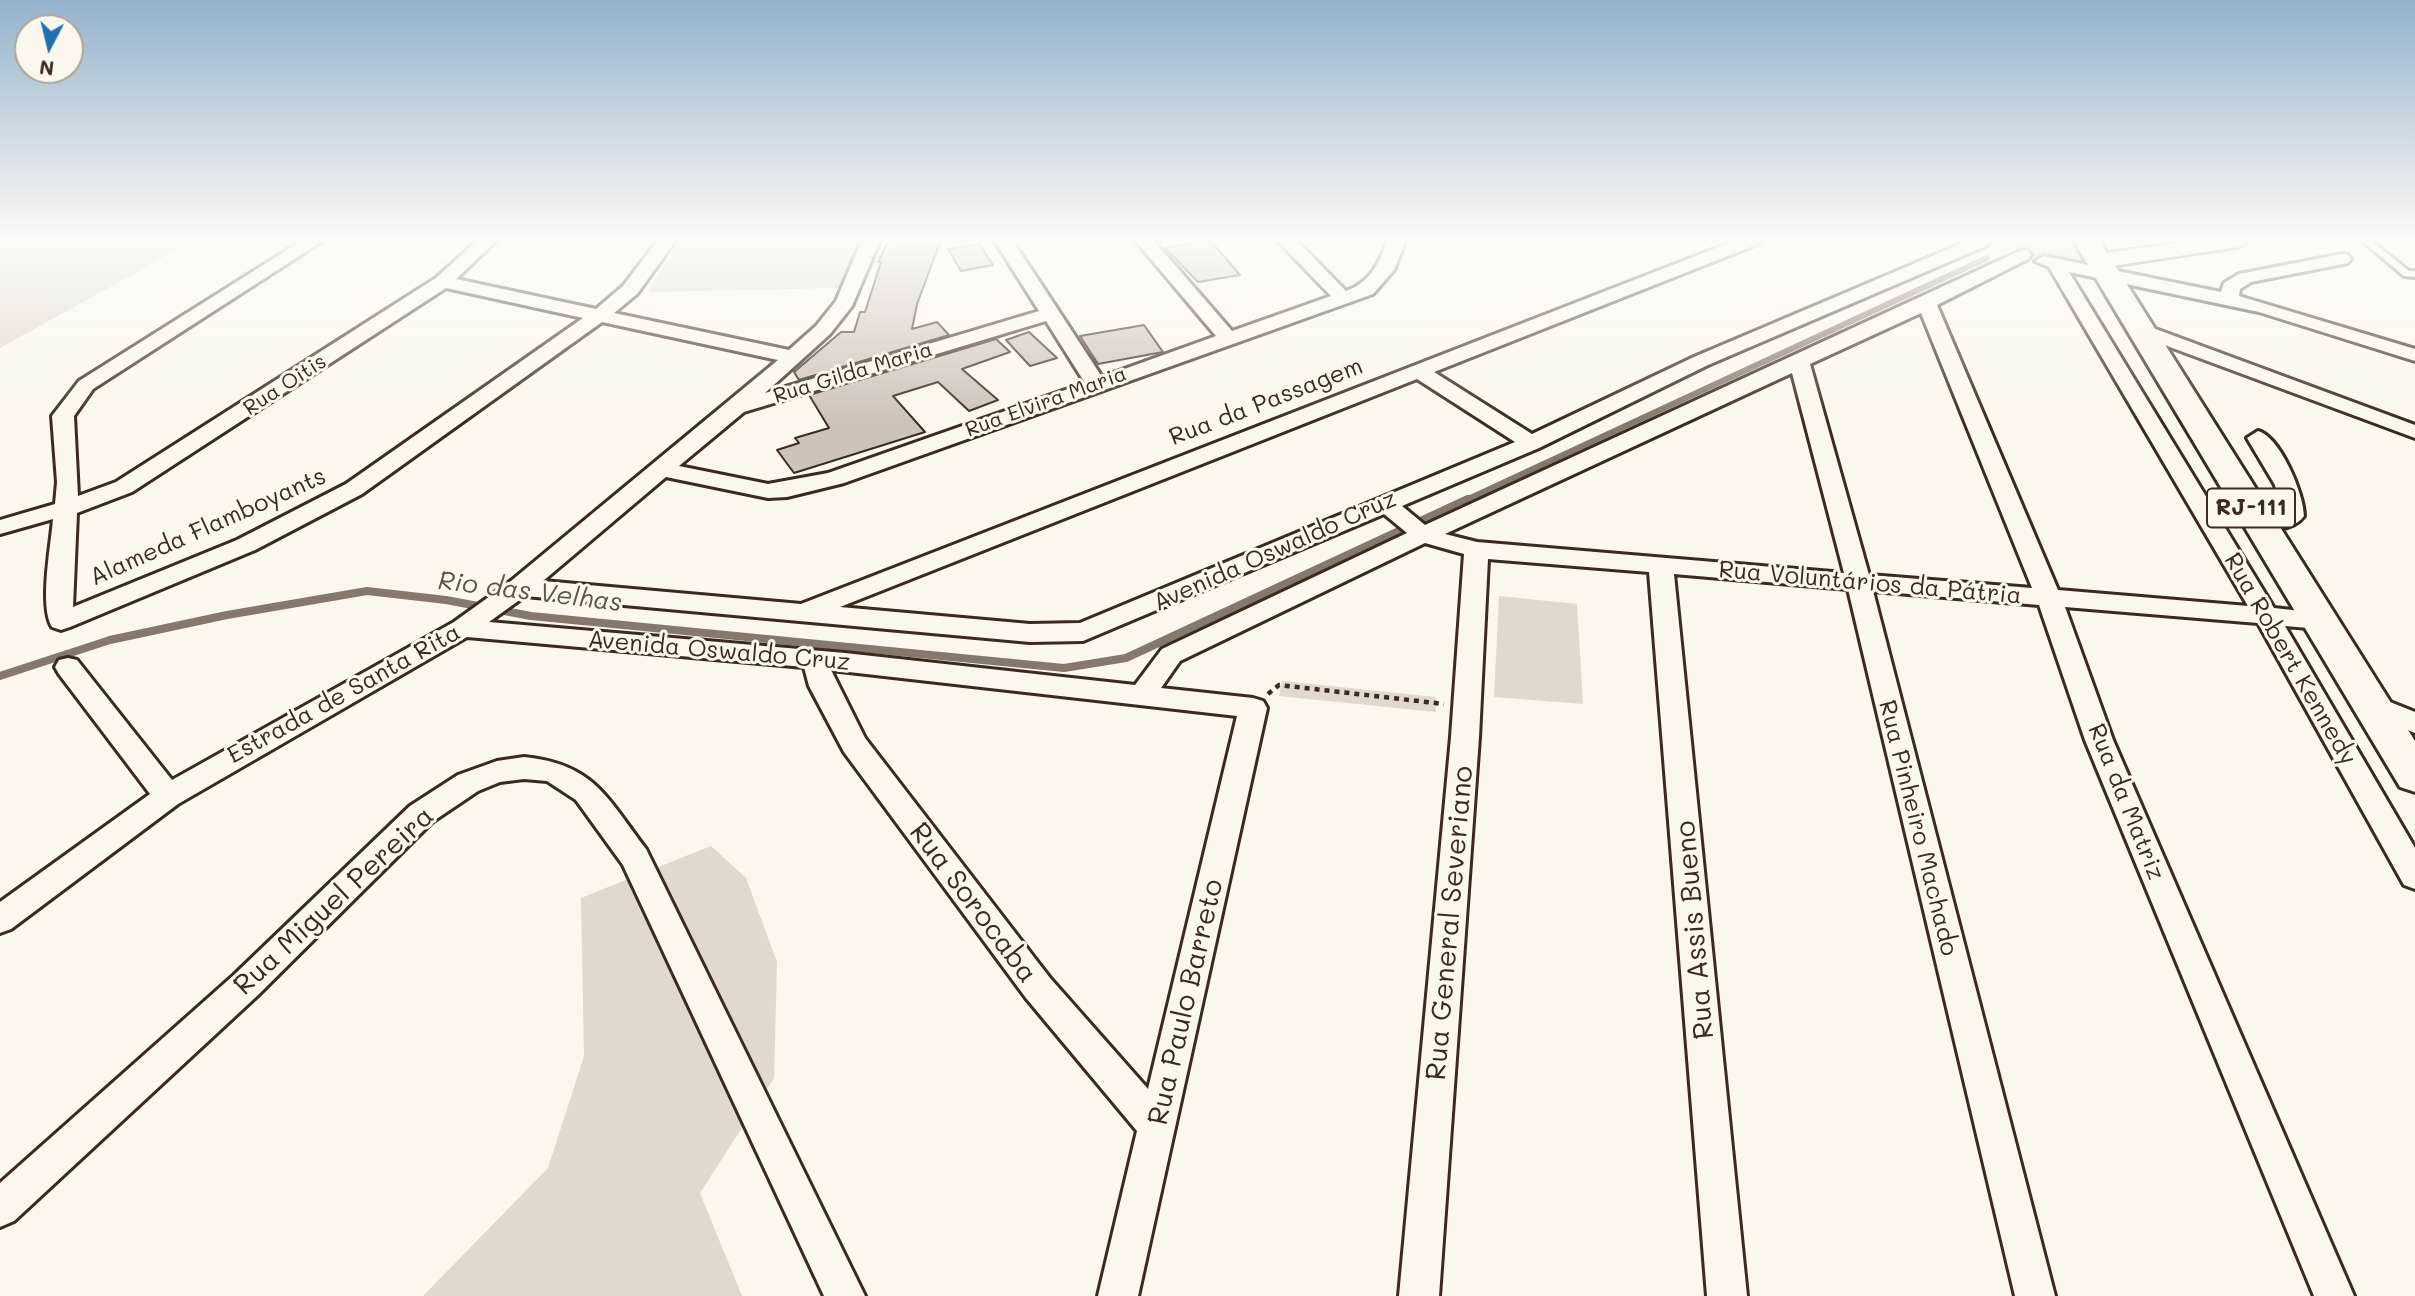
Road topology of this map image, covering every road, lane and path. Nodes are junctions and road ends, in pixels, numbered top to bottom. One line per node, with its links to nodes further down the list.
1 (219, 300): 30 (street)
2 (414, 300): 30 (street, Rua Oitis)
3 (534, 300): 16 (street)
4 (617, 300): 16 (street, Alameda Flamboyants)
5 (846, 300): 21 (street, Estrada de Santa Rita)
6 (1041, 300): 17 (street)
7 (1196, 300): 19 (street)
8 (1340, 300): 19 (street, Rua Elvira Maria)
9 (1598, 300): 23 (street, Rua da Passagem)
10 (1845, 300): 28 (street, Avenida Oswaldo Cruz)
11 (1932, 300): 15 (street, Avenida Oswaldo Cruz)
12 (2077, 300): 41 (street, Rua Robert Kennedy)
13 (2124, 300): 18 (main road, RJ-111)
14 (2237, 300): 20 (street)
15 (1927, 303): 22 (street, Avenida Oswaldo Cruz); 39 (street, Rua da Matriz)
16 (601, 314): 21 (street); 42 (street, Alameda Flamboyants)
17 (1050, 314): 24 (street); 25 (street, Rua Gilda Maria)
18 (2142, 330): 26 (street); 32 (main road, RJ-111)
19 (1228, 338): 24 (street, Rua Elvira Maria)
20 (2415, 355)
21 (794, 358): 25 (street, Estrada de Santa Rita)
22 (1799, 361): 31 (street, Avenida Oswaldo Cruz); 37 (street, Rua Pinheiro Machado)
23 (1418, 371): 28 (street); 36 (street, Rua da Passagem)
24 (1096, 384): 29 (street, Rua Elvira Maria)
25 (736, 408): 29 (street, Estrada de Santa Rita)
26 (2415, 432)
27 (2258, 438): 32 (street)
28 (1531, 443): 31 (street, Avenida Oswaldo Cruz)
29 (663, 470): 38 (street, Estrada de Santa Rita)
30 (68, 508): 33 (street, Rua Oitis); 42 (street)
31 (1405, 520): 34 (street, Rua Voluntários da Pátria); 43 (street, Avenida Oswaldo Cruz); 48 (street, Avenida Oswaldo Cruz)
32 (2259, 522): 44 (main road, RJ-111)
33 (0, 527)
34 (1476, 550): 35 (street, Rua Voluntários da Pátria); 51 (street, Rua General Severiano)
35 (1661, 565): 37 (street, Rua Voluntários da Pátria); 54 (street, Rua Assis Bueno)
36 (885, 580): 40 (street, Rua da Passagem); 43 (street)
37 (1858, 583): 39 (street, Rua Voluntários da Pátria); 53 (street, Rua Pinheiro Machado)
38 (514, 592): 40 (street, Avenida Oswaldo Cruz); 45 (street, Estrada de Santa Rita)
39 (2049, 598): 41 (street, Rua Voluntários da Pátria); 67 (street, Rua da Matriz)
40 (799, 614): 43 (street, Avenida Oswaldo Cruz)
41 (2266, 615): 44 (street, Rua Voluntários da Pátria); 58 (street, Rua Robert Kennedy)
42 (61, 621)
43 (878, 621)
44 (2320, 621): 49 (main road, RJ-111)
45 (469, 623): 46 (street, Avenida Oswaldo Cruz); 57 (street, Estrada de Santa Rita)
46 (816, 661): 48 (street, Avenida Oswaldo Cruz); 60 (street, Rua Sorocaba)
47 (68, 667): 57 (street)
48 (1144, 690): 50 (street, Avenida Oswaldo Cruz)
49 (2370, 704): 52 (street); 56 (main road, RJ-111)
50 (1253, 708): 51 (path); 60 (street, Rua Paulo Barreto)
51 (1465, 710): 64 (street, Rua General Severiano)
52 (2415, 723)
53 (1892, 726): 55 (street, Rua Pinheiro Machado)
54 (1679, 752): 65 (street, Rua Assis Bueno)
55 (1905, 775): 66 (street, Rua Pinheiro Machado)
56 (2415, 776)
57 (168, 796): 59 (street, Estrada de Santa Rita)
58 (2415, 876)
59 (4, 916)
60 (1157, 1127): 63 (street, Rua Paulo Barreto)
61 (0, 1208): 62 (street, Rua Miguel Pereira)
62 (845, 1296)
63 (1118, 1296)
64 (1419, 1296)
65 (1727, 1296)
66 (2035, 1296)
67 (2334, 1296)

